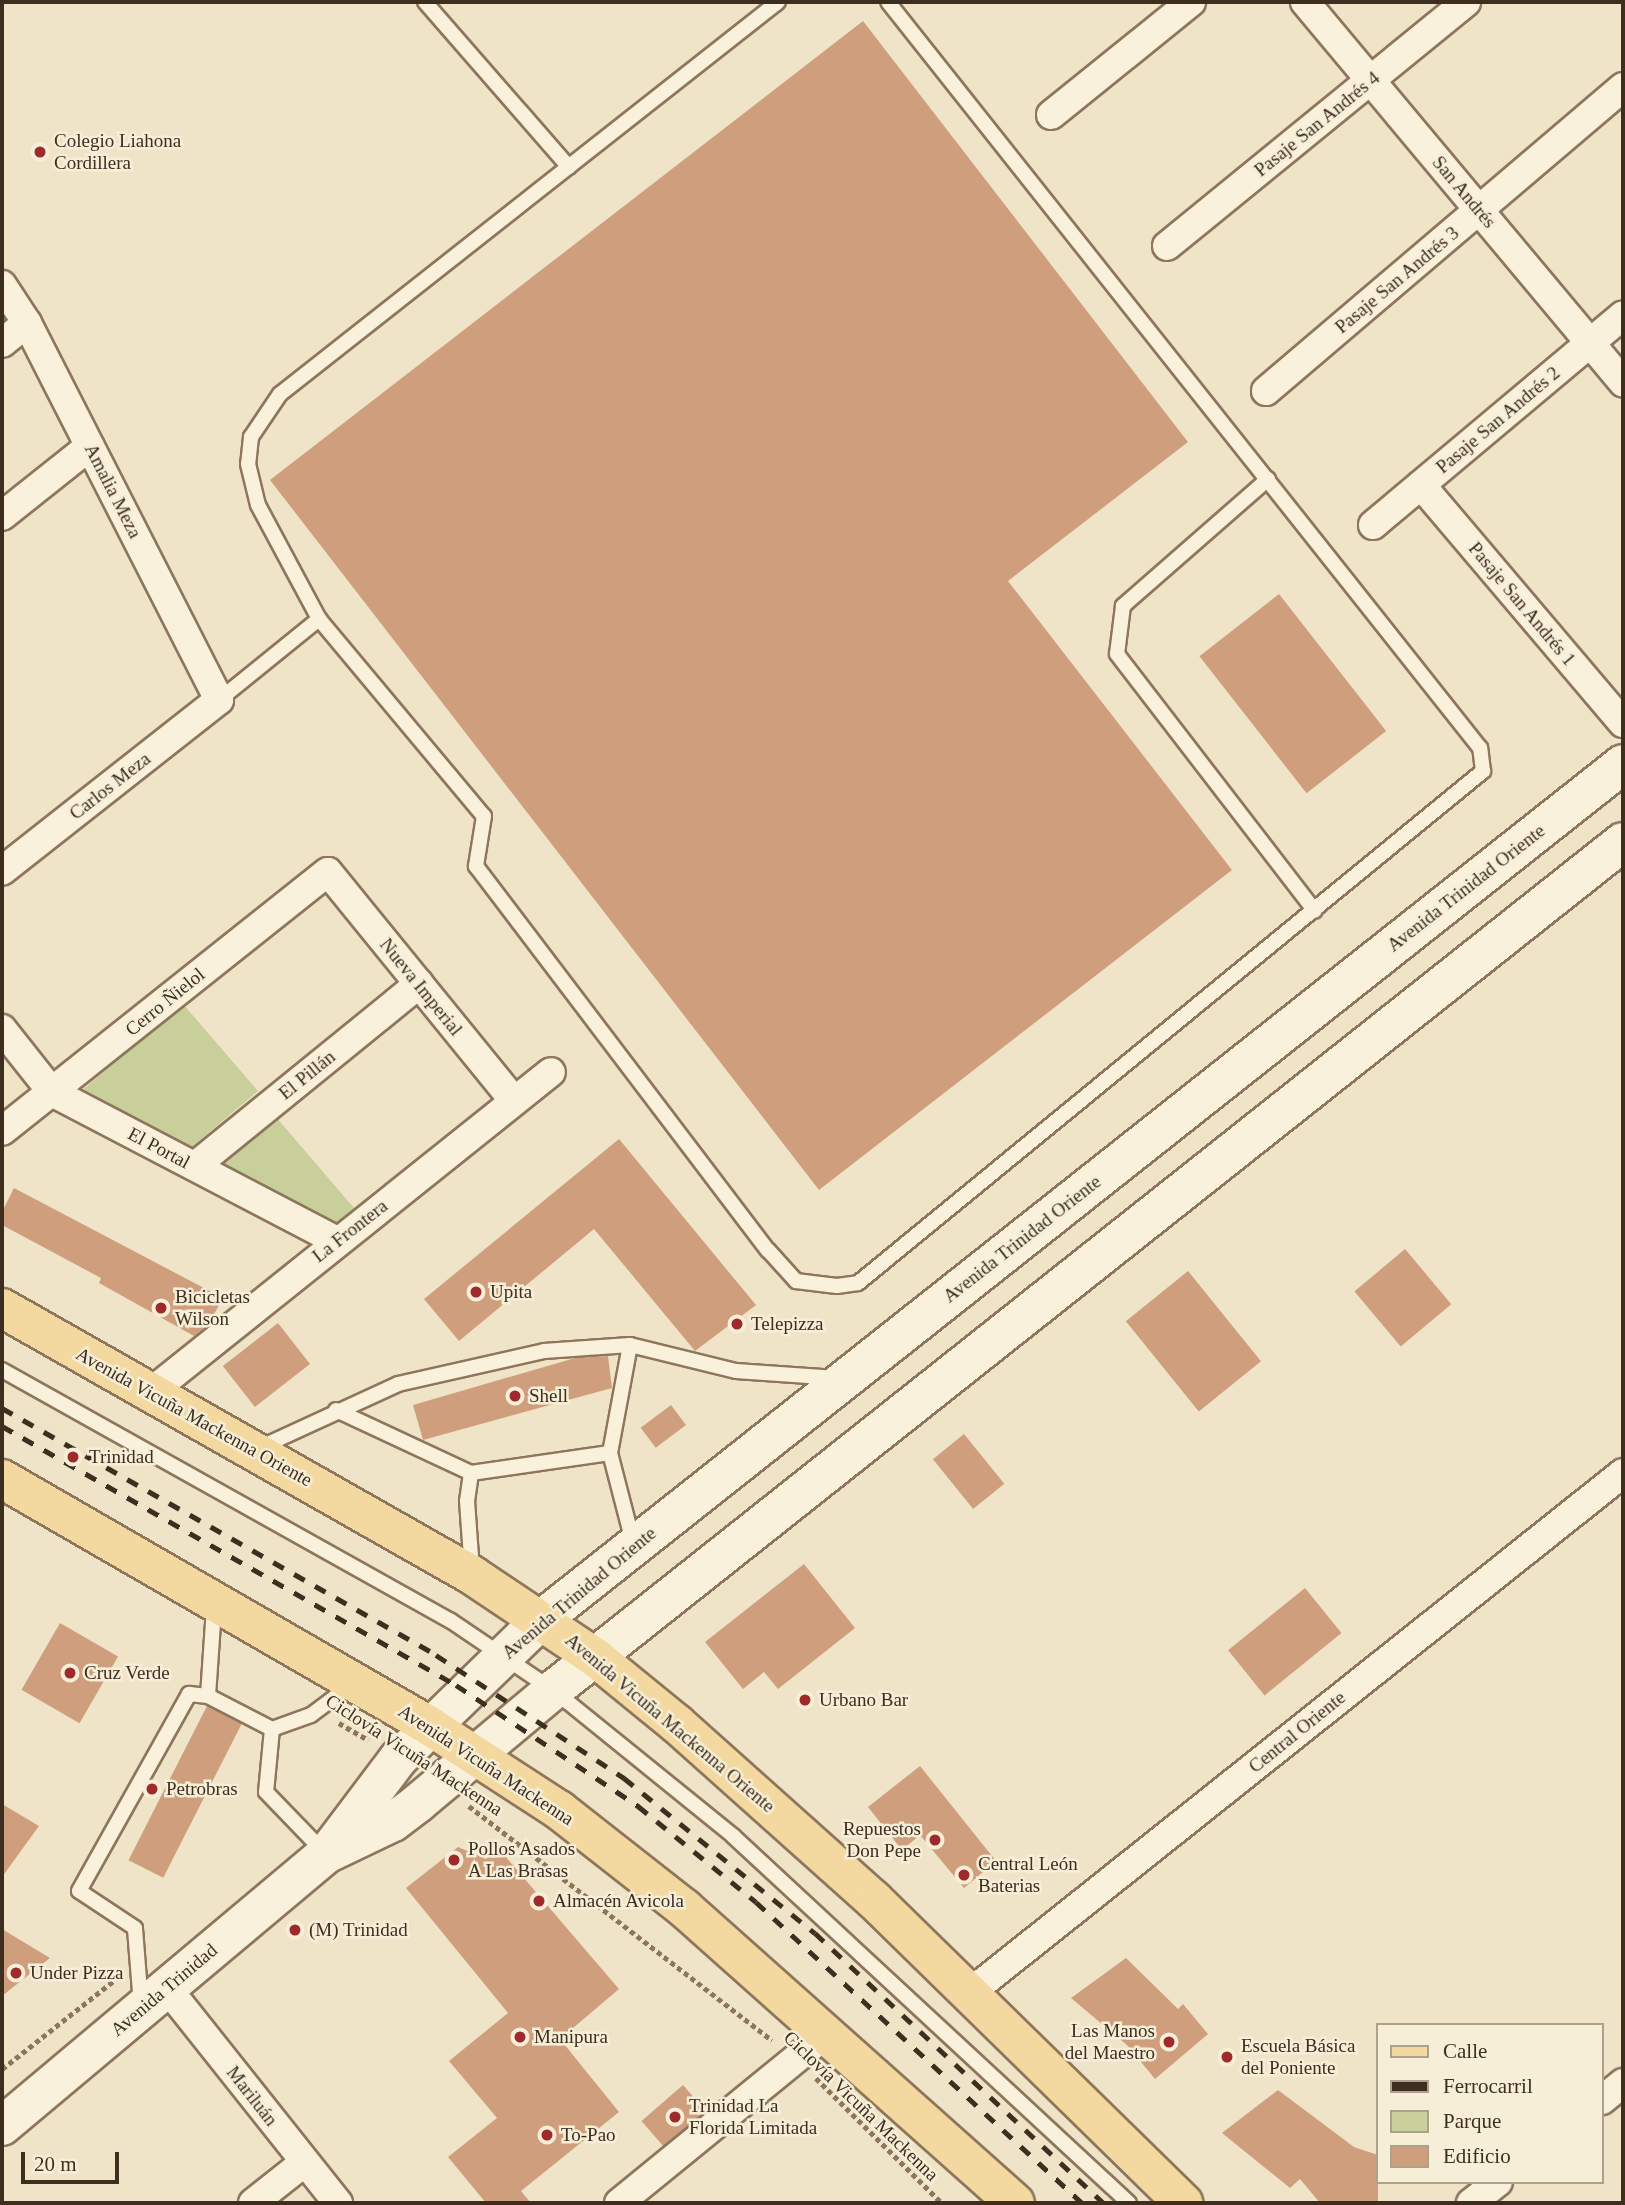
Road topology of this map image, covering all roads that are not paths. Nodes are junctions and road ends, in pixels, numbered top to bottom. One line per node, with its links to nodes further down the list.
1 (425, 2): 10 (lane)
2 (778, 2): 10 (lane)
3 (888, 2): 21 (lane)
4 (1191, 2): 9 (street)
5 (1305, 2): 7 (street, San Andrés)
6 (1466, 2): 7 (street, Pasaje San Andrés 4)
7 (1371, 80): 11 (street, San Andrés); 12 (street, Pasaje San Andrés 4)
8 (1623, 88): 11 (street, Pasaje San Andrés 3)
9 (1051, 115)
10 (569, 167): 25 (lane)
11 (1479, 210): 16 (street, San Andrés); 19 (street, Pasaje San Andrés 3)
12 (1167, 246)
13 (2, 285): 15 (street, Amalia Meza)
14 (1623, 315): 16 (street, Pasaje San Andrés 2)
15 (27, 323): 17 (street); 20 (street, Amalia Meza)
16 (1590, 342): 18 (street, San Andrés); 22 (street, Pasaje San Andrés 2)
17 (2, 343)
18 (1623, 382)
19 (1266, 390)
20 (90, 446): 23 (street); 26 (street, Amalia Meza)
21 (1268, 479): 32 (lane); 32 (lane)
22 (1421, 485): 24 (street, Pasaje San Andrés 2); 27 (street, Pasaje San Andrés 1)
23 (2, 516)
24 (1373, 525)
25 (320, 619): 26 (lane); 32 (lane)
26 (219, 700): 30 (street, Carlos Meza)
27 (1623, 723)
28 (1623, 764): 44 (main road, Avenida Trinidad Oriente)
29 (1623, 842): 57 (main road)
30 (2, 871)
31 (328, 872): 33 (street, Nueva Imperial); 36 (street, Cerro Ñielol)
32 (1315, 911)
33 (419, 984): 37 (street, Nueva Imperial); 39 (street, El Pillán)
34 (2, 1029): 36 (street, El Portal)
35 (551, 1072): 37 (street, La Frontera)
36 (52, 1092): 38 (street, Cerro Ñielol); 39 (street, El Portal)
37 (514, 1101): 40 (street, La Frontera)
38 (2, 1131)
39 (195, 1166): 40 (street, El Portal)
40 (337, 1241): 45 (street, La Frontera)
41 (2, 1308): 45 (main road, Avenida Vicuña Mackenna Oriente)
42 (630, 1345): 44 (lane); 46 (lane); 48 (lane)
43 (2, 1370): 56 (lane)
44 (845, 1378): 52 (main road, Avenida Trinidad Oriente)
45 (150, 1392): 47 (main road, Avenida Vicuña Mackenna Oriente)
46 (336, 1410): 47 (lane); 49 (lane)
47 (254, 1450): 53 (main road, Avenida Vicuña Mackenna Oriente)
48 (610, 1453): 49 (lane); 52 (lane)
49 (471, 1473): 53 (lane)
50 (1623, 1473): 65 (street, Central Oriente)
51 (2, 1479): 54 (main road, Avenida Vicuña Mackenna)
52 (634, 1546): 55 (main road, Avenida Trinidad Oriente)
53 (472, 1575): 55 (main road, Avenida Vicuña Mackenna Oriente)
54 (214, 1603): 58 (main road, Avenida Vicuña Mackenna); 60 (lane)
55 (542, 1619): 56 (main road, Avenida Trinidad Oriente); 57 (main road, Avenida Vicuña Mackenna Oriente)
56 (505, 1655): 59 (lane); 61 (main road, Avenida Trinidad Oriente)
57 (596, 1658): 59 (main road); 65 (main road, Avenida Vicuña Mackenna Oriente)
58 (354, 1683): 61 (main road, Avenida Vicuña Mackenna); 62 (lane)
59 (553, 1690): 63 (main road); 77 (lane)
60 (208, 1696): 62 (lane); 66 (lane)
61 (431, 1727): 63 (main road, Avenida Vicuña Mackenna); 64 (main road, Avenida Trinidad)
62 (272, 1729): 64 (lane)
63 (477, 1755): 64 (main road, Avenida Trinidad); 67 (main road, Avenida Vicuña Mackenna)
64 (326, 1854): 66 (main road, Avenida Trinidad)
65 (971, 1992): 78 (main road, Avenida Vicuña Mackenna Oriente)
66 (154, 1999): 70 (main road, Avenida Trinidad); 71 (street, Mariluán)
67 (826, 2034): 75 (street); 76 (main road, Avenida Vicuña Mackenna)
68 (1623, 2083): 69 (street)
69 (1604, 2098)
70 (2, 2126)
71 (305, 2162): 73 (street); 74 (street, Mariluán)
72 (1495, 2184): 79 (street)
73 (253, 2203)
74 (338, 2203)
75 (620, 2203)
76 (1015, 2203)
77 (1129, 2203)
78 (1183, 2203)
79 (1471, 2203)

